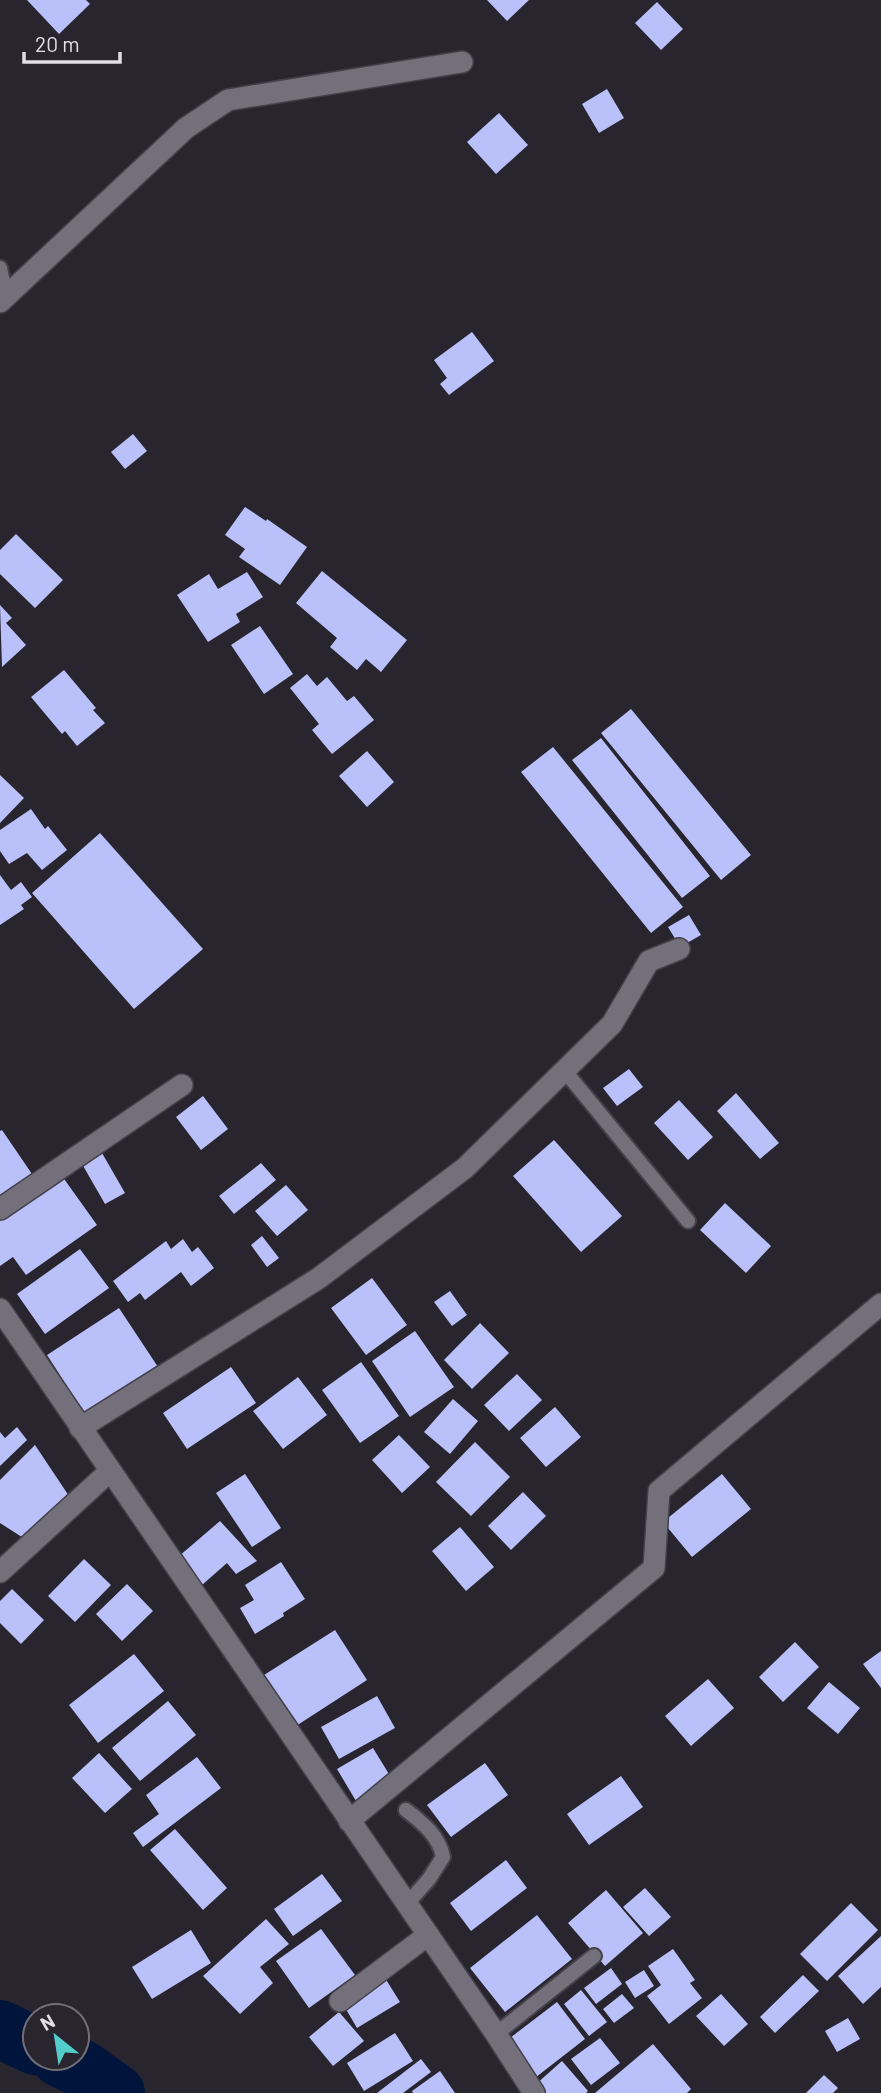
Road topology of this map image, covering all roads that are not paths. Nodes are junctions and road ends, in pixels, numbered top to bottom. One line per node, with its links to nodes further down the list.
1 (462, 62): 3 (street)
2 (0, 268): 3 (lane)
3 (3, 299)
4 (679, 948): 5 (street)
5 (565, 1070): 8 (lane); 11 (street)
6 (182, 1085): 7 (street)
7 (0, 1209)
8 (688, 1221)
9 (881, 1304): 15 (street)
10 (0, 1309): 11 (street)
11 (80, 1428): 12 (street)
12 (110, 1471): 13 (street); 15 (street)
13 (0, 1572)
14 (406, 1810): 16 (lane)
15 (349, 1821): 16 (street)
16 (407, 1905): 17 (street)
17 (428, 1935): 19 (street); 20 (street)
18 (593, 1956): 20 (lane)
19 (340, 2001)
20 (496, 2034): 21 (street)
21 (534, 2093)

